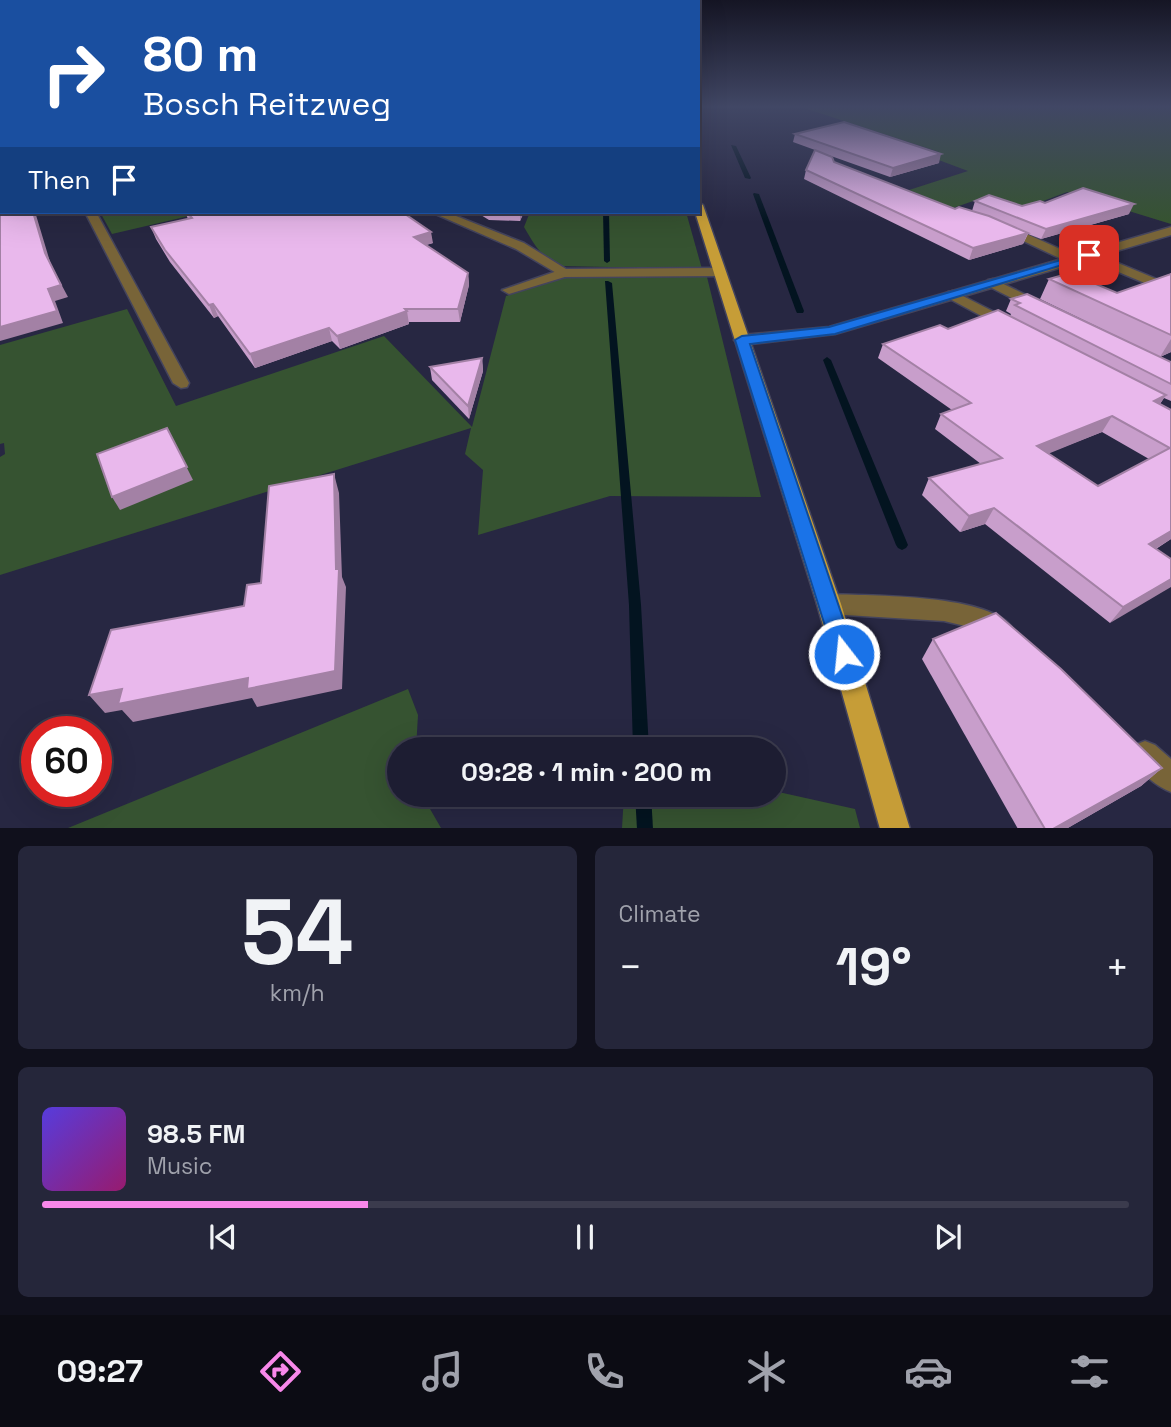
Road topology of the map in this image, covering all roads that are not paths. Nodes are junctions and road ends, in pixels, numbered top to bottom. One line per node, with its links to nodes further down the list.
1 (700, 212): 8 (main road)
2 (91, 214): 17 (street)
3 (442, 214): 9 (street)
4 (990, 222): 7 (street)
5 (1169, 234): 6 (street)
6 (1089, 255): 7 (street); 12 (street)
7 (1074, 260): 10 (street)
8 (718, 272): 9 (street); 16 (main road)
9 (563, 273): 11 (street)
10 (993, 283): 13 (street); 14 (street)
11 (509, 290)
12 (1171, 290)
13 (953, 295): 15 (street); 16 (street)
14 (1053, 313)
15 (1026, 334)
16 (742, 340): 18 (main road)
17 (181, 383)
18 (829, 604): 19 (street); 22 (main road)
19 (1020, 647)
20 (1131, 743): 21 (street)
21 (1171, 778)
22 (895, 828)

